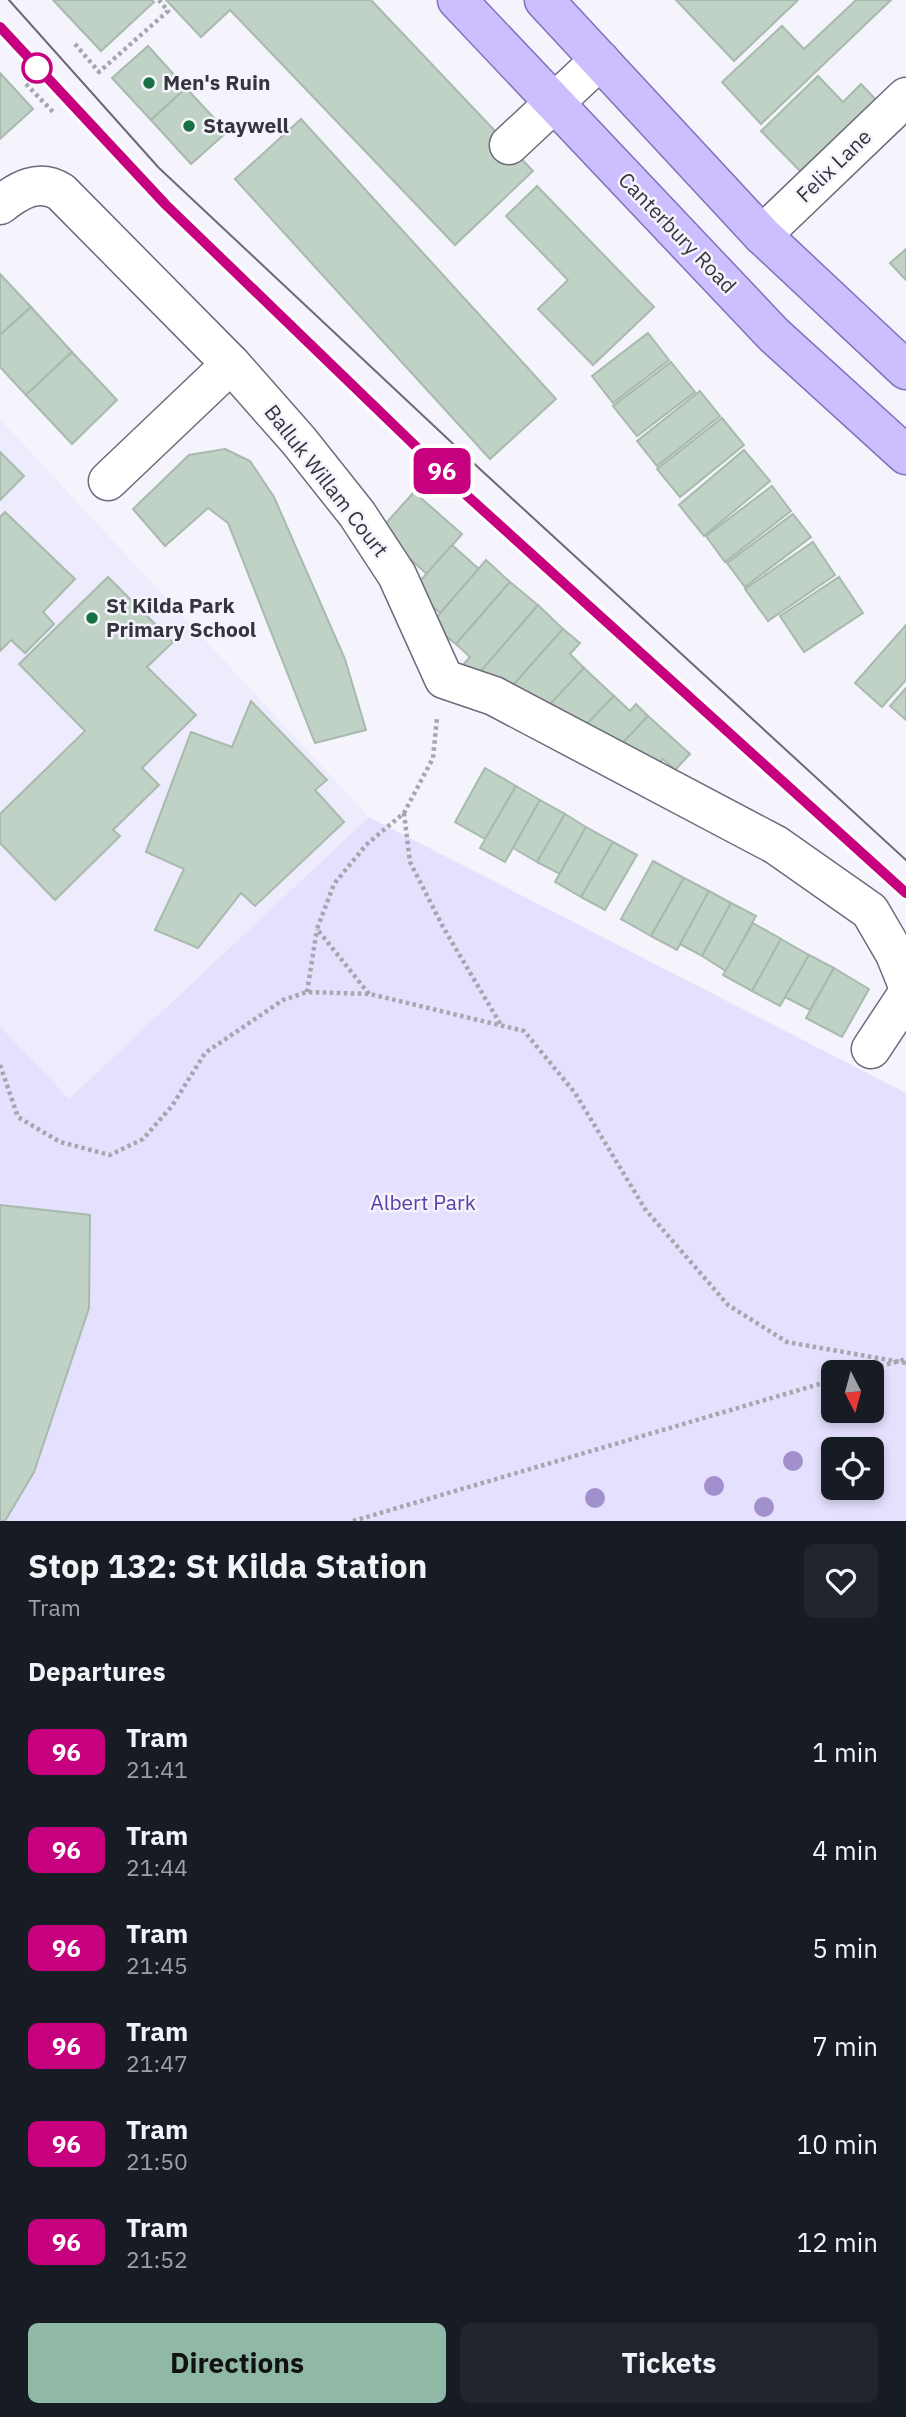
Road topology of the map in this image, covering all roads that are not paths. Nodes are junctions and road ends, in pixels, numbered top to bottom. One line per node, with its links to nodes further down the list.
1 (457, 0): 5 (main road, Canterbury Road)
2 (544, 0): 3 (main road)
3 (600, 60): 5 (lane); 8 (main road)
4 (906, 97): 8 (lane, Felix Lane)
5 (554, 103): 6 (lane); 11 (main road, Canterbury Road)
6 (509, 145)
7 (0, 205): 9 (lane, Balluk Willam Court)
8 (762, 235): 10 (main road)
9 (231, 364): 12 (lane); 13 (lane, Balluk Willam Court)
10 (906, 370)
11 (906, 455)
12 (108, 481)
13 (906, 981)
14 (906, 996): 15 (lane)
15 (871, 1049)

